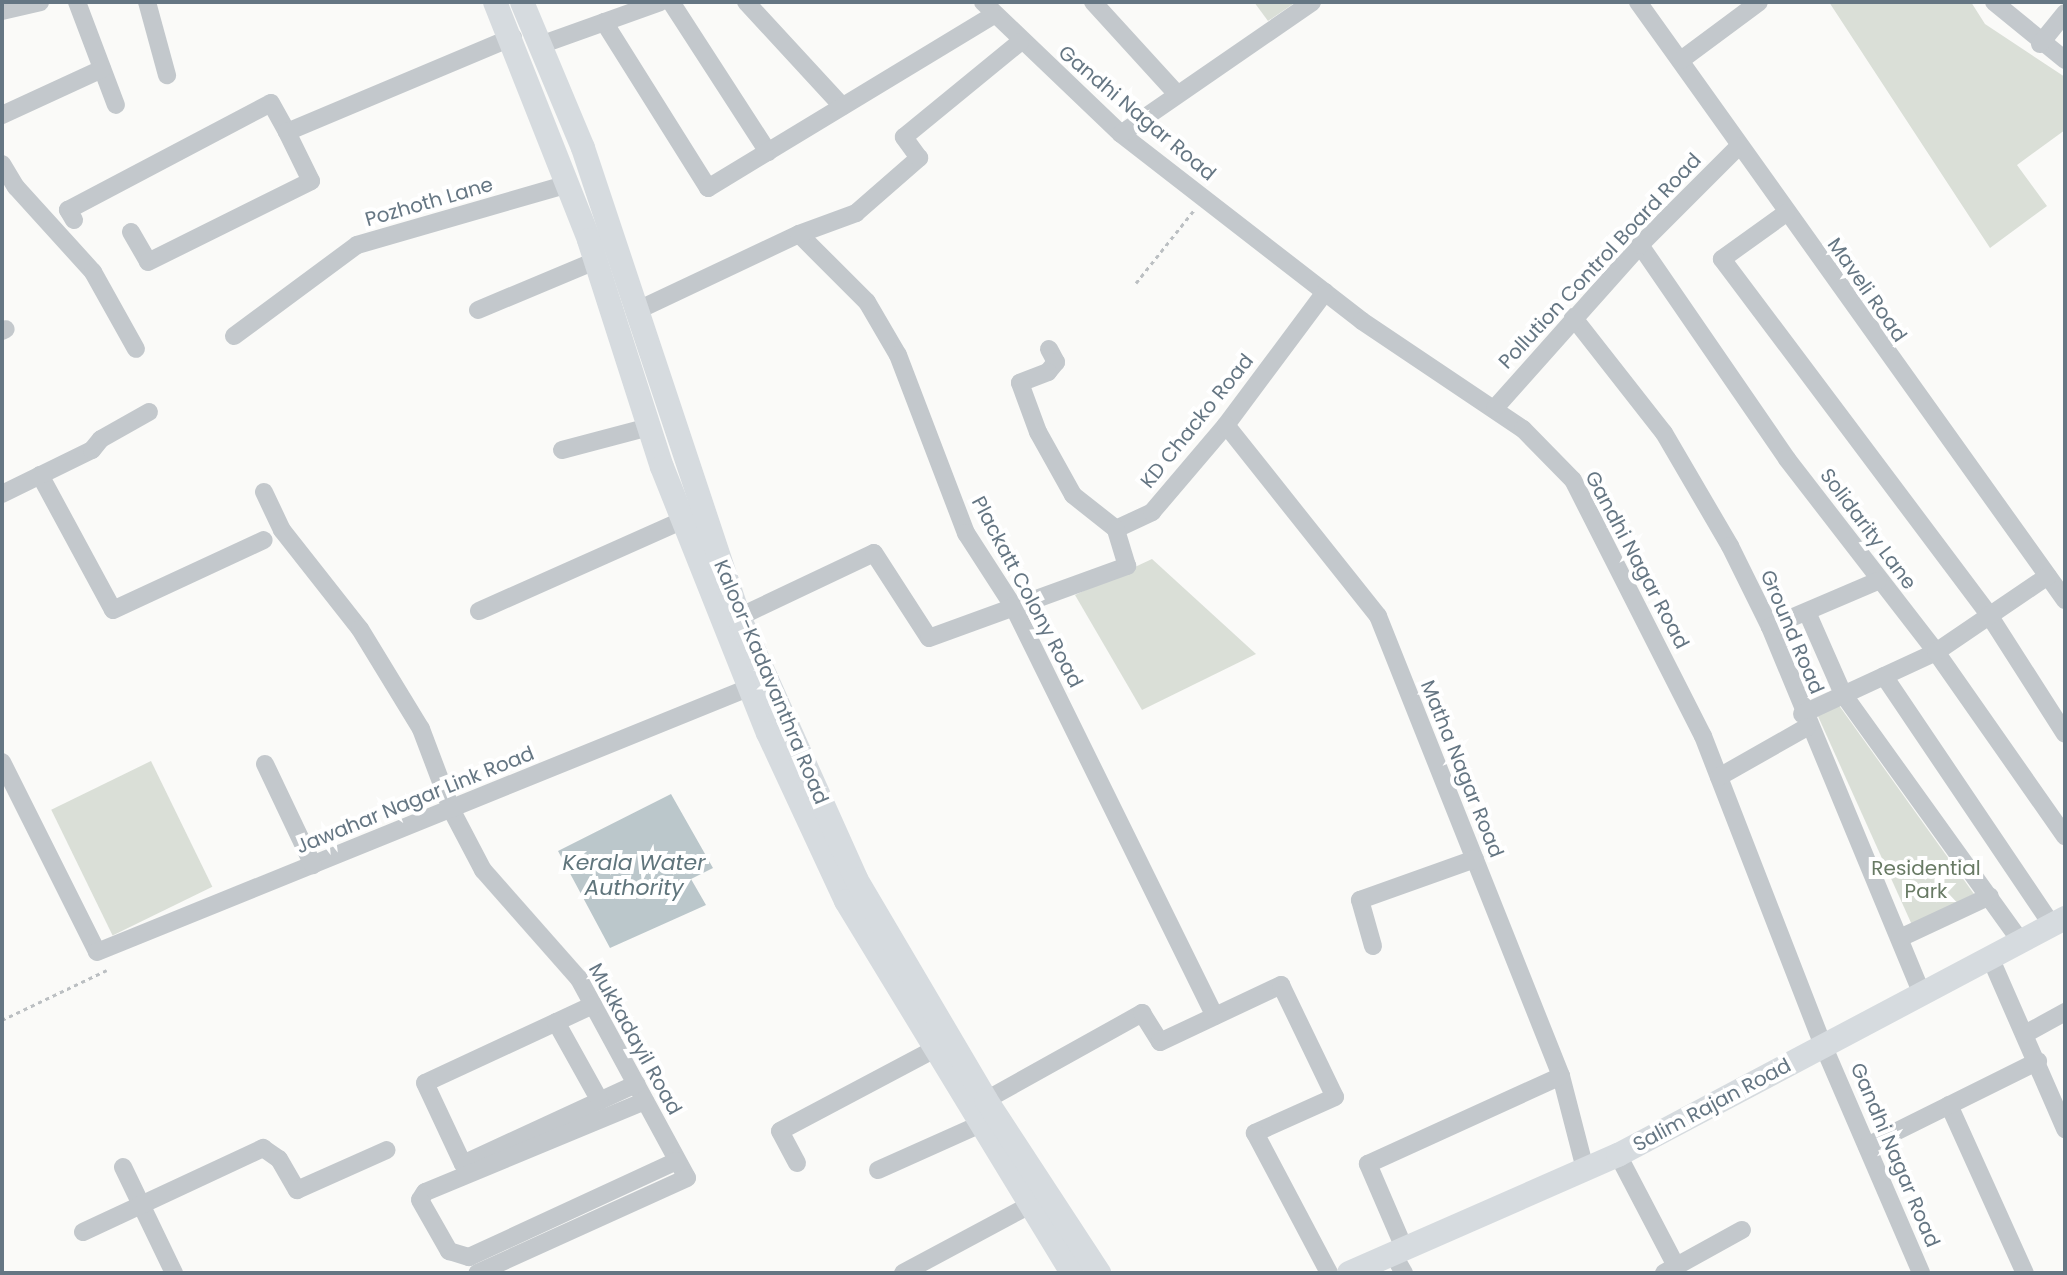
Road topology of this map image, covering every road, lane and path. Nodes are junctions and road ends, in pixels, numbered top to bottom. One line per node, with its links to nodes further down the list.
1 (40, 2): 15 (street)
2 (77, 2): 24 (street)
3 (147, 2): 25 (street)
4 (495, 2): 18 (main road, Kaloor-Kadavanthra Road)
5 (522, 2): 20 (main road, Kaloor-Kadavanthra Road)
6 (660, 2): 17 (street)
7 (671, 2): 33 (street)
8 (746, 2): 28 (street)
9 (1312, 2): 26 (street)
10 (1638, 2): 22 (street, Maveli Road)
11 (1759, 2): 22 (street)
12 (1994, 2): 21 (street)
13 (1104, 5): 26 (street)
14 (987, 9): 19 (street, Gandhi Nagar Road); 28 (street)
15 (2, 11)
16 (2065, 13): 21 (street)
17 (604, 22): 20 (street); 33 (street)
18 (513, 37): 30 (street); 35 (main road, Kaloor-Kadavanthra Road)
19 (1020, 42): 31 (street, Gandhi Nagar Road); 40 (street)
20 (543, 44): 46 (main road, Kaloor-Kadavanthra Road)
21 (2040, 44): 23 (street)
22 (1681, 60): 32 (street, Maveli Road)
23 (2065, 60)
24 (102, 69): 27 (street); 29 (street)
25 (167, 75)
26 (1176, 93): 31 (street)
27 (116, 105)
28 (842, 106): 33 (street)
29 (2, 115)
30 (293, 129): 38 (street); 39 (street)
31 (1121, 134): 36 (street, Gandhi Nagar Road)
32 (1739, 146): 37 (street, Maveli Road); 41 (street, Pollution Control Board Road)
33 (768, 152)
34 (2, 164): 49 (street)
35 (568, 184): 42 (main road, Kaloor-Kadavanthra Road); 48 (street, Pozhoth Lane)
36 (1204, 198): 43 (path); 44 (street, Gandhi Nagar Road)
37 (1786, 213): 62 (street, Maveli Road); 68 (street)
38 (74, 220)
39 (131, 232)
40 (799, 234): 46 (street); 65 (street, Plackatt Colony Road)
41 (1640, 245): 47 (street, Pollution Control Board Road); 63 (street, Solidarity Lane)
42 (595, 261): 45 (street); 46 (main road, Kaloor-Kadavanthra Road)
43 (1136, 283)
44 (1325, 292): 51 (street, Gandhi Nagar Road); 53 (street, KD Chacko Road)
45 (478, 310)
46 (625, 315): 54 (main road, Kaloor-Kadavanthra Road); 69 (main road, Kaloor-Kadavanthra Road)
47 (1573, 317): 51 (street, Pollution Control Board Road); 70 (street, Ground Road)
48 (234, 336)
49 (136, 349)
50 (1049, 349): 60 (street)
51 (1495, 408): 79 (street, Gandhi Nagar Road)
52 (149, 412): 56 (street)
53 (1226, 425): 60 (street, KD Chacko Road); 82 (street, Matha Nagar Road)
54 (649, 427): 55 (street); 59 (main road, Kaloor-Kadavanthra Road)
55 (562, 450)
56 (40, 475): 58 (street); 61 (street)
57 (264, 492): 80 (street, Mukkadayil Road)
58 (2, 494)
59 (683, 520): 66 (street); 73 (main road, Kaloor-Kadavanthra Road)
60 (1116, 529): 65 (street)
61 (264, 540)
62 (2048, 576): 64 (street, Maveli Road); 68 (street)
63 (1878, 581): 67 (street); 71 (street, Solidarity Lane)
64 (2065, 600)
65 (1013, 606): 69 (street); 95 (street, Plackatt Colony Road)
66 (479, 611)
67 (1807, 612): 70 (street); 74 (street)
68 (1989, 615): 71 (street); 76 (street)
69 (739, 617): 86 (main road, Kaloor-Kadavanthra Road)
70 (1770, 627): 75 (street, Ground Road)
71 (1936, 652): 72 (street); 81 (street, Solidarity Lane)
72 (1884, 676): 74 (street); 85 (street)
73 (748, 688): 80 (street, Jawahar Nagar Link Road); 86 (main road, Kaloor-Kadavanthra Road)
74 (1843, 694): 75 (street); 84 (street)
75 (1805, 721): 79 (street); 87 (street, Ground Road)
76 (2065, 734)
77 (2, 762): 83 (street, Jawahar Nagar Link Road)
78 (265, 764): 83 (street)
79 (1719, 777): 99 (street, Gandhi Nagar Road)
80 (452, 811): 83 (street, Jawahar Nagar Link Road); 93 (street, Mukkadayil Road)
81 (2065, 836)
82 (1475, 859): 89 (street); 102 (street, Matha Nagar Road)
83 (313, 865)
84 (1990, 896): 87 (street); 88 (street)
85 (2059, 922): 88 (main road, Salim Rajan Road)
86 (876, 933): 100 (main road, Kaloor-Kadavanthra Road); 105 (main road, Kaloor-Kadavanthra Road)
87 (1900, 938): 92 (street, Ground Road)
88 (2021, 942): 90 (main road, Salim Rajan Road)
89 (1373, 946)
90 (1990, 957): 92 (main road, Salim Rajan Road); 98 (street)
91 (107, 970): 96 (path)
92 (1921, 992): 99 (main road, Salim Rajan Road)
93 (593, 1005): 97 (street); 104 (street, Mukkadayil Road)
94 (2065, 1012): 98 (street)
95 (1215, 1016): 105 (street); 130 (street)
96 (2, 1020)
97 (556, 1022): 106 (street); 106 (street)
98 (2025, 1034): 101 (street)
99 (1823, 1045): 111 (street, Gandhi Nagar Road); 113 (main road, Salim Rajan Road)
100 (933, 1050): 109 (main road, Kaloor-Kadavanthra Road); 115 (street)
101 (2038, 1061): 103 (street); 108 (street)
102 (1561, 1076): 117 (street, Matha Nagar Road); 123 (street)
103 (2057, 1082): 110 (street)
104 (636, 1084): 106 (street); 107 (street, Mukkadayil Road)
105 (986, 1100): 129 (main road, Kaloor-Kadavanthra Road)
106 (600, 1101)
107 (645, 1101): 114 (street, Mukkadayil Road); 114 (street)
108 (1949, 1105): 111 (street); 133 (street)
109 (981, 1124): 118 (street); 120 (main road, Kaloor-Kadavanthra Road)
110 (2065, 1129)
111 (1867, 1146): 132 (street, Gandhi Nagar Road)
112 (387, 1150): 119 (street)
113 (1618, 1155): 117 (main road, Salim Rajan Road); 124 (street)
114 (677, 1161): 126 (street)
115 (797, 1163)
116 (123, 1167): 119 (street)
117 (1585, 1169): 123 (main road, Salim Rajan Road)
118 (878, 1170)
119 (141, 1203): 122 (street); 125 (street)
120 (1030, 1205): 127 (street); 128 (main road, Kaloor-Kadavanthra Road)
121 (1742, 1230): 124 (street)
122 (83, 1232)
123 (1401, 1259): 131 (main road, Salim Rajan Road)
124 (1670, 1270)
125 (174, 1273)
126 (478, 1273)
127 (903, 1273)
128 (1072, 1273)
129 (1099, 1273)
130 (1329, 1273)
131 (1349, 1273)
132 (1921, 1273)
133 (2025, 1273)

